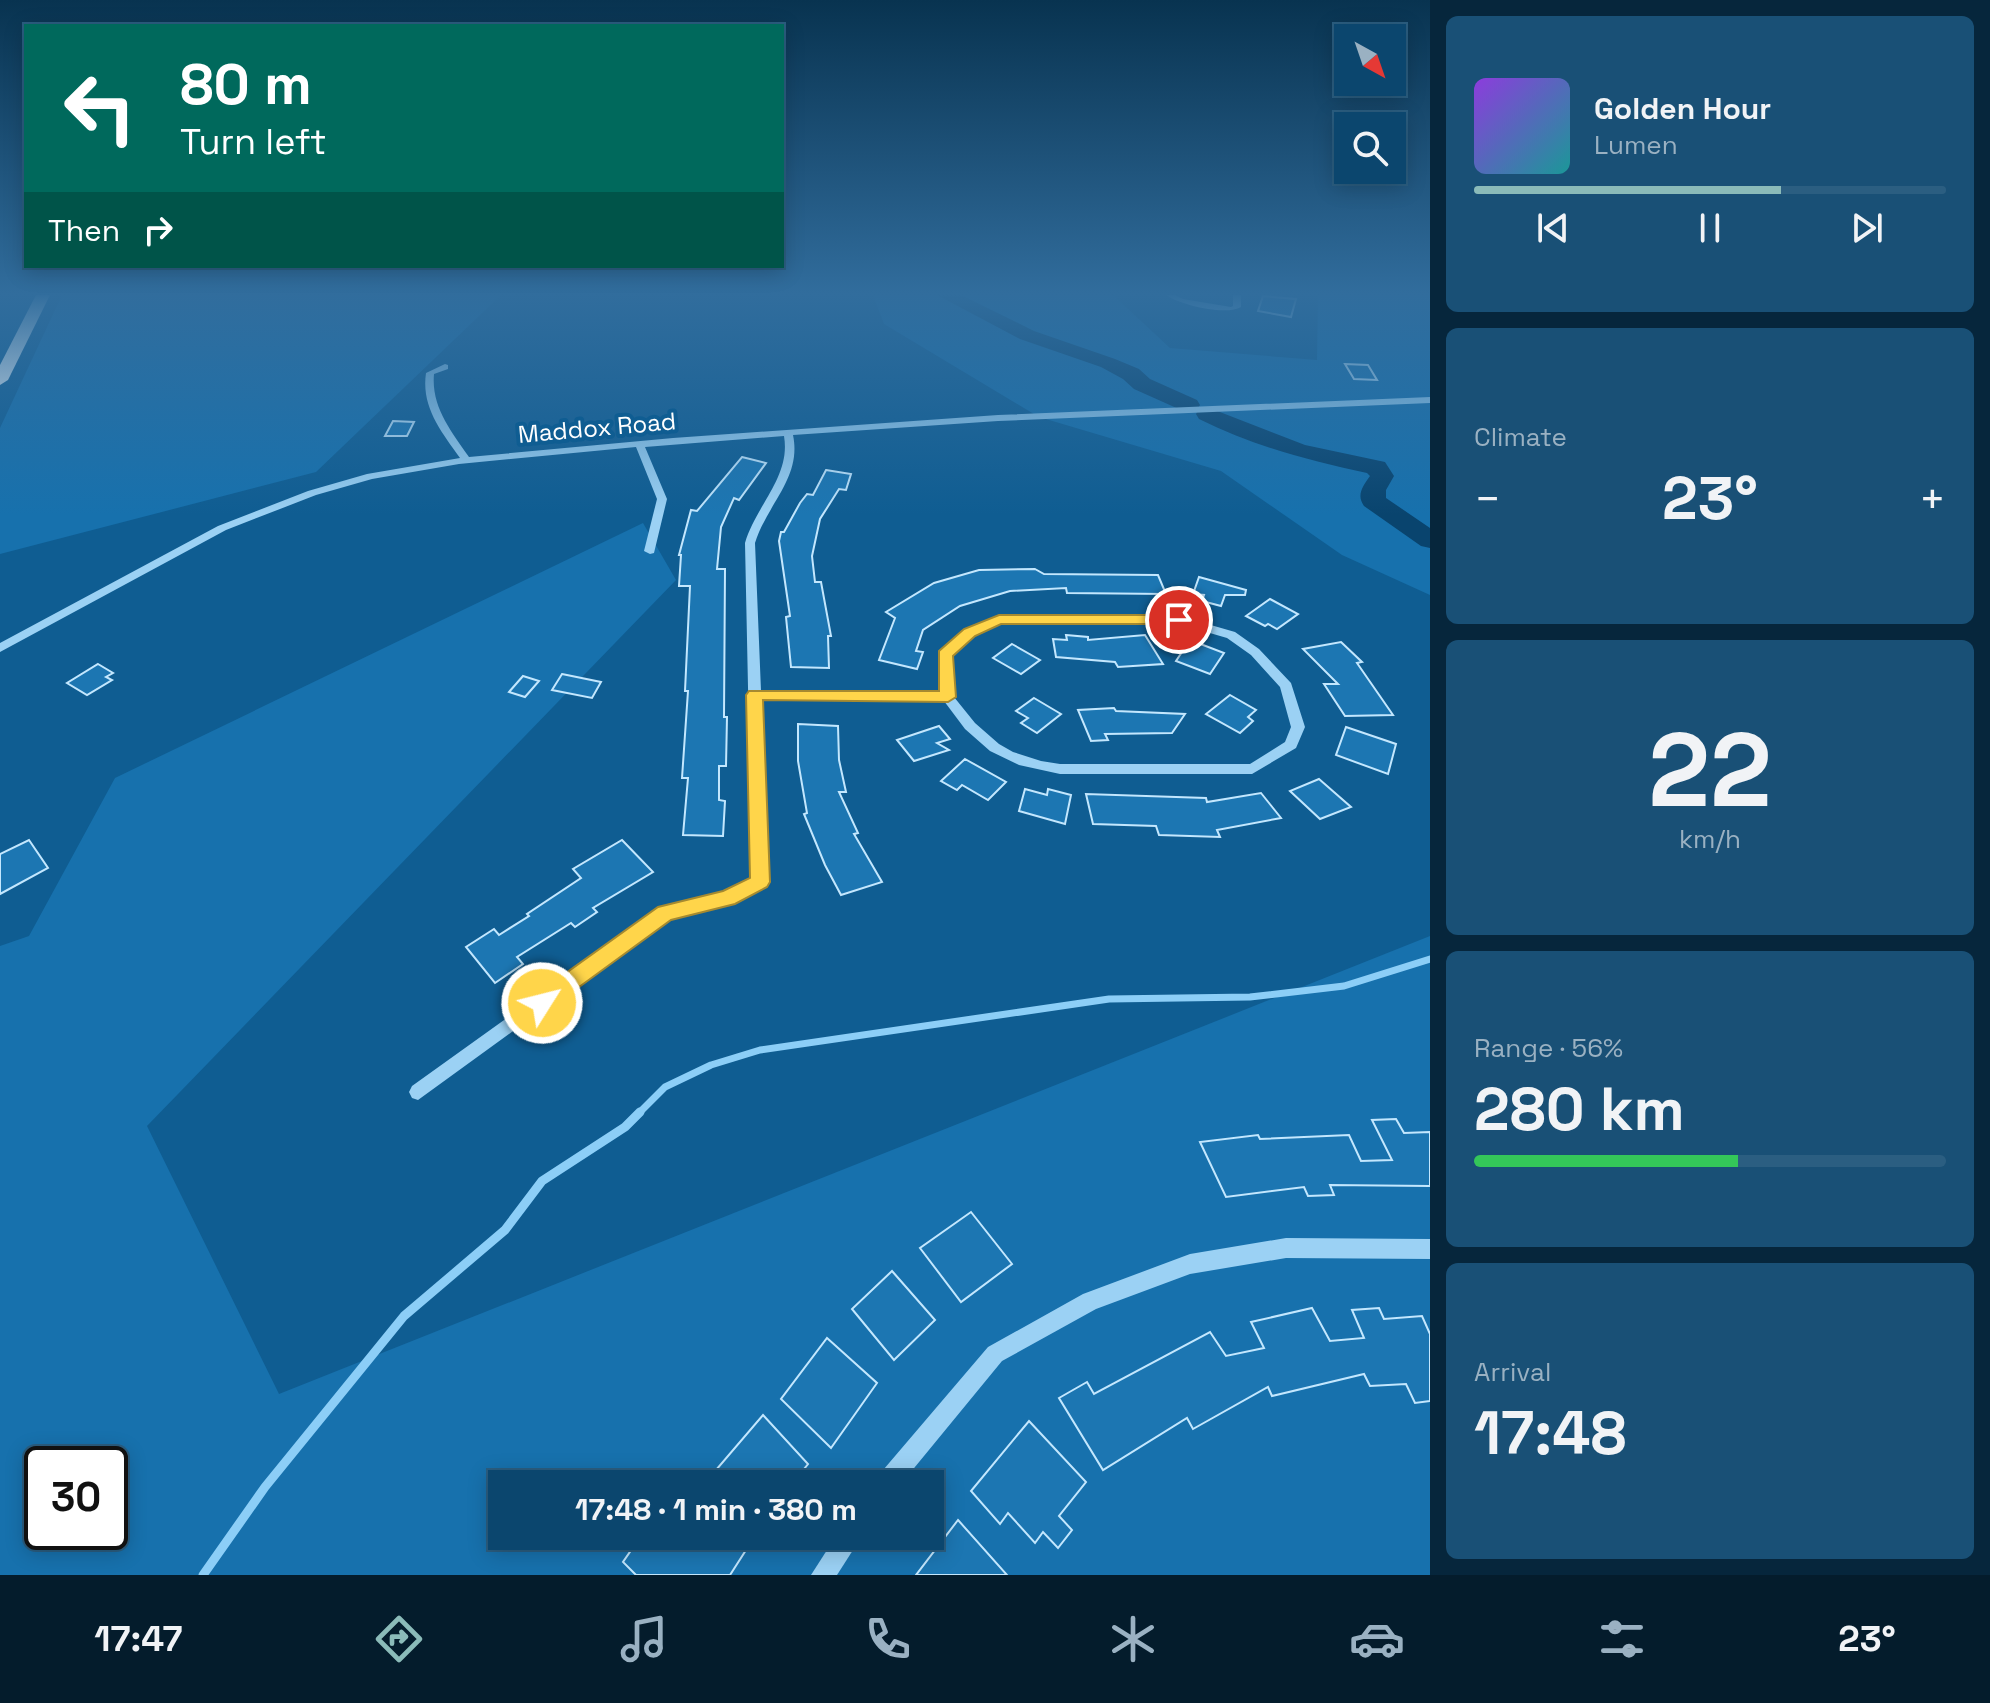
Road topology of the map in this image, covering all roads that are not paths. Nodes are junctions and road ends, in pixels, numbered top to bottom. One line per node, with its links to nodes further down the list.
1 (441, 368): 5 (street)
2 (1430, 400): 3 (street, Maddox Road)
3 (788, 434): 4 (street, Maddox Road); 8 (street)
4 (639, 444): 5 (street, Maddox Road); 6 (street)
5 (466, 460): 7 (street, Maddox Road)
6 (650, 551)
7 (0, 648)
8 (755, 695): 9 (street); 10 (street)
9 (948, 697): 9 (street)
10 (418, 1092)
11 (1430, 1249): 12 (street)
12 (898, 1470)
13 (840, 1550): 14 (street)
14 (823, 1575)

